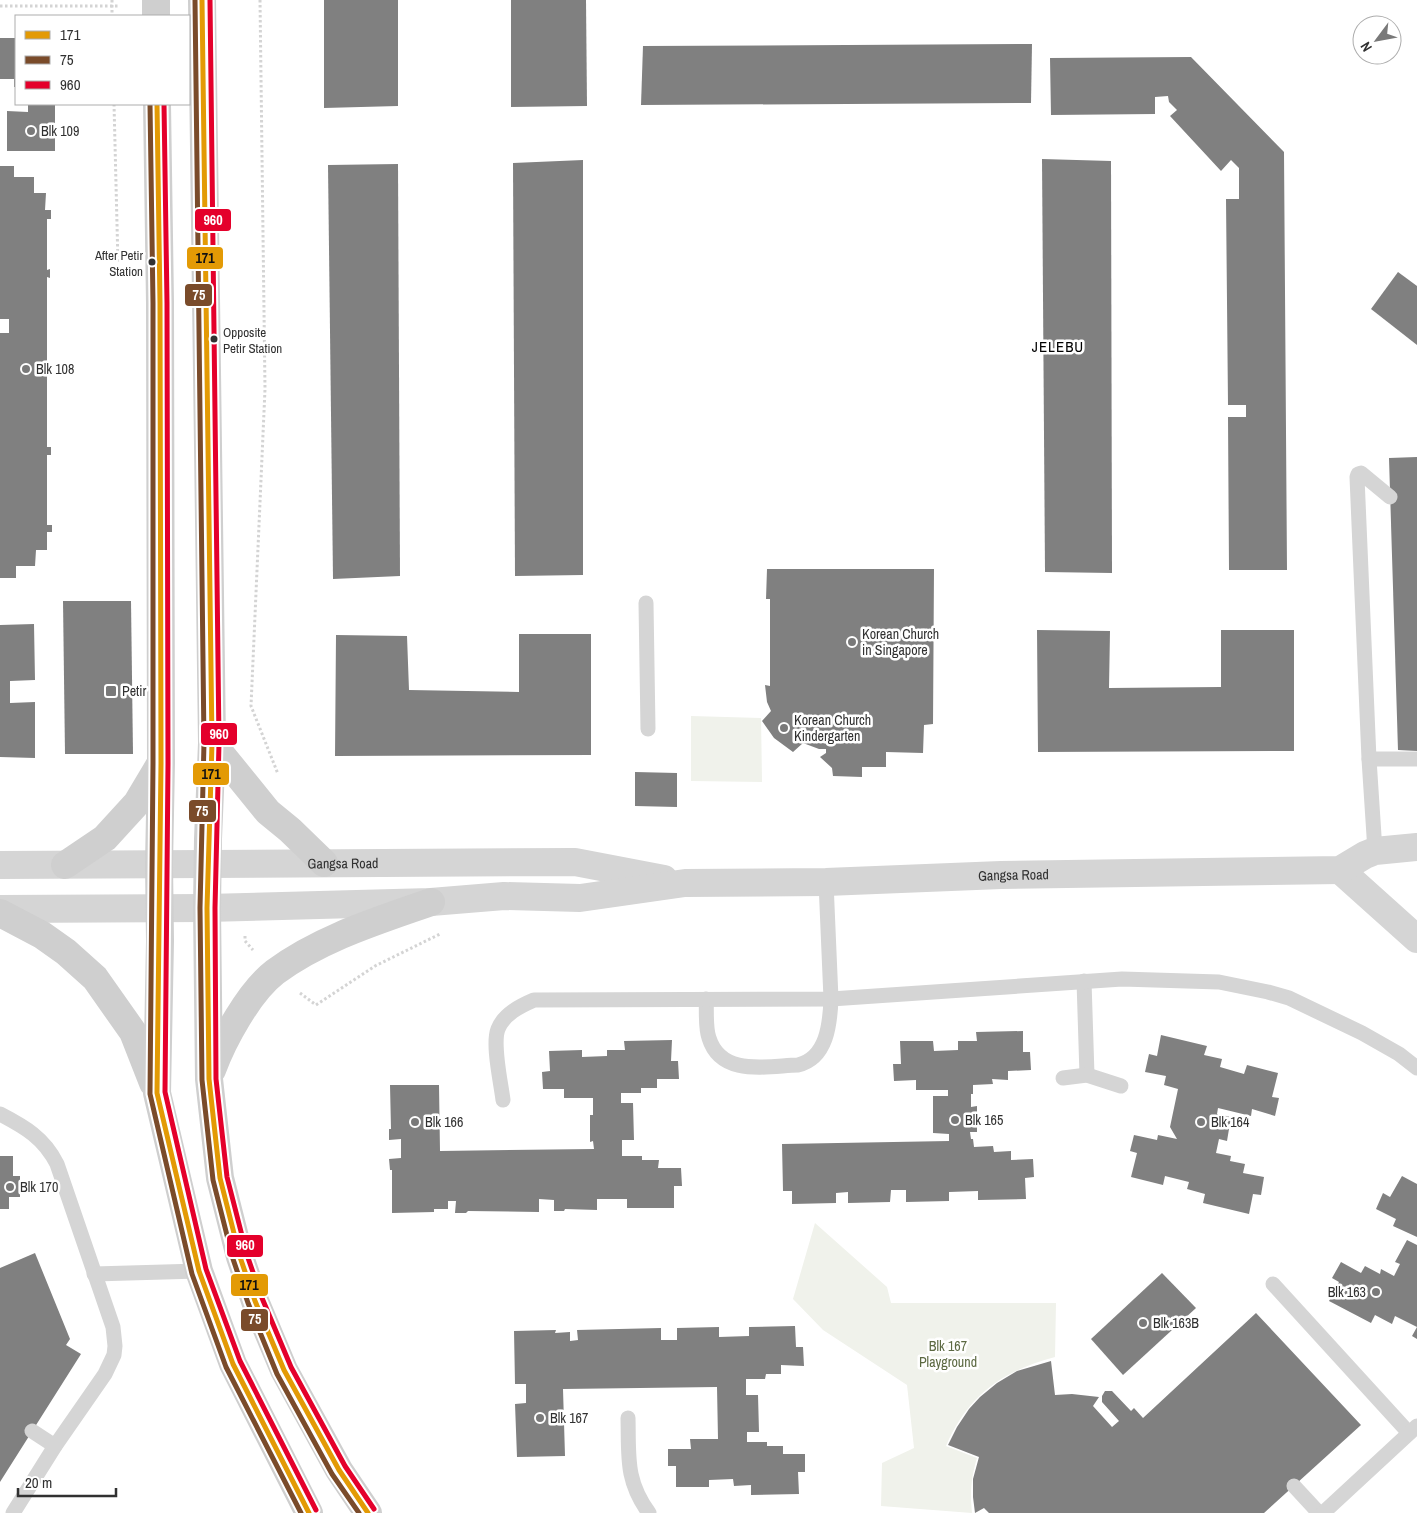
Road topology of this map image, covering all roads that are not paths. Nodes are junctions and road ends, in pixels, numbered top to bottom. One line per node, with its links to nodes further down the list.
1 (156, 0): 3 (main road)
2 (202, 0): 8 (main road)
3 (156, 15)
4 (157, 105): 11 (main road)
5 (1390, 496): 9 (lane)
6 (646, 603): 7 (lane)
7 (648, 729)
8 (212, 743): 14 (main road); 16 (main road)
9 (1369, 759): 10 (lane); 13 (lane)
10 (1417, 759)
11 (161, 763): 15 (main road); 18 (main road)
12 (1417, 847): 13 (street)
13 (1376, 851): 19 (street)
14 (324, 863): 16 (street, Gangsa Road); 21 (street, Gangsa Road)
15 (159, 864): 16 (street, Gangsa Road); 18 (street, Gangsa Road); 23 (main road)
16 (207, 864): 24 (main road)
17 (0, 865): 18 (street, Gangsa Road)
18 (65, 865)
19 (1340, 870): 20 (street, Gangsa Road); 27 (street)
20 (826, 882): 21 (street, Gangsa Road); 30 (lane)
21 (685, 883): 22 (street, Gangsa Road)
22 (431, 902): 24 (street, Gangsa Road); 34 (main road)
23 (160, 908): 24 (street, Gangsa Road); 25 (street, Gangsa Road); 36 (main road)
24 (206, 908): 34 (main road)
25 (0, 909)
26 (0, 913): 36 (main road)
27 (1417, 939)
28 (1084, 981): 30 (lane); 31 (lane); 32 (lane)
29 (706, 999): 30 (lane); 30 (lane); 37 (lane)
30 (831, 999)
31 (1417, 1068)
32 (1087, 1074): 33 (lane); 35 (lane)
33 (1062, 1078)
34 (209, 1079): 49 (main road)
35 (1122, 1086)
36 (157, 1093): 39 (main road)
37 (503, 1100)
38 (0, 1114): 40 (lane)
39 (199, 1271): 40 (lane); 48 (main road)
40 (94, 1274): 45 (lane)
41 (1273, 1284): 43 (lane)
42 (628, 1418): 50 (lane)
43 (1413, 1429): 52 (lane)
44 (32, 1430): 45 (lane)
45 (55, 1446): 47 (lane)
46 (1294, 1486): 51 (lane)
47 (13, 1513)
48 (309, 1513)
49 (368, 1513)
50 (648, 1513)
51 (1319, 1513)
52 (1323, 1513)

